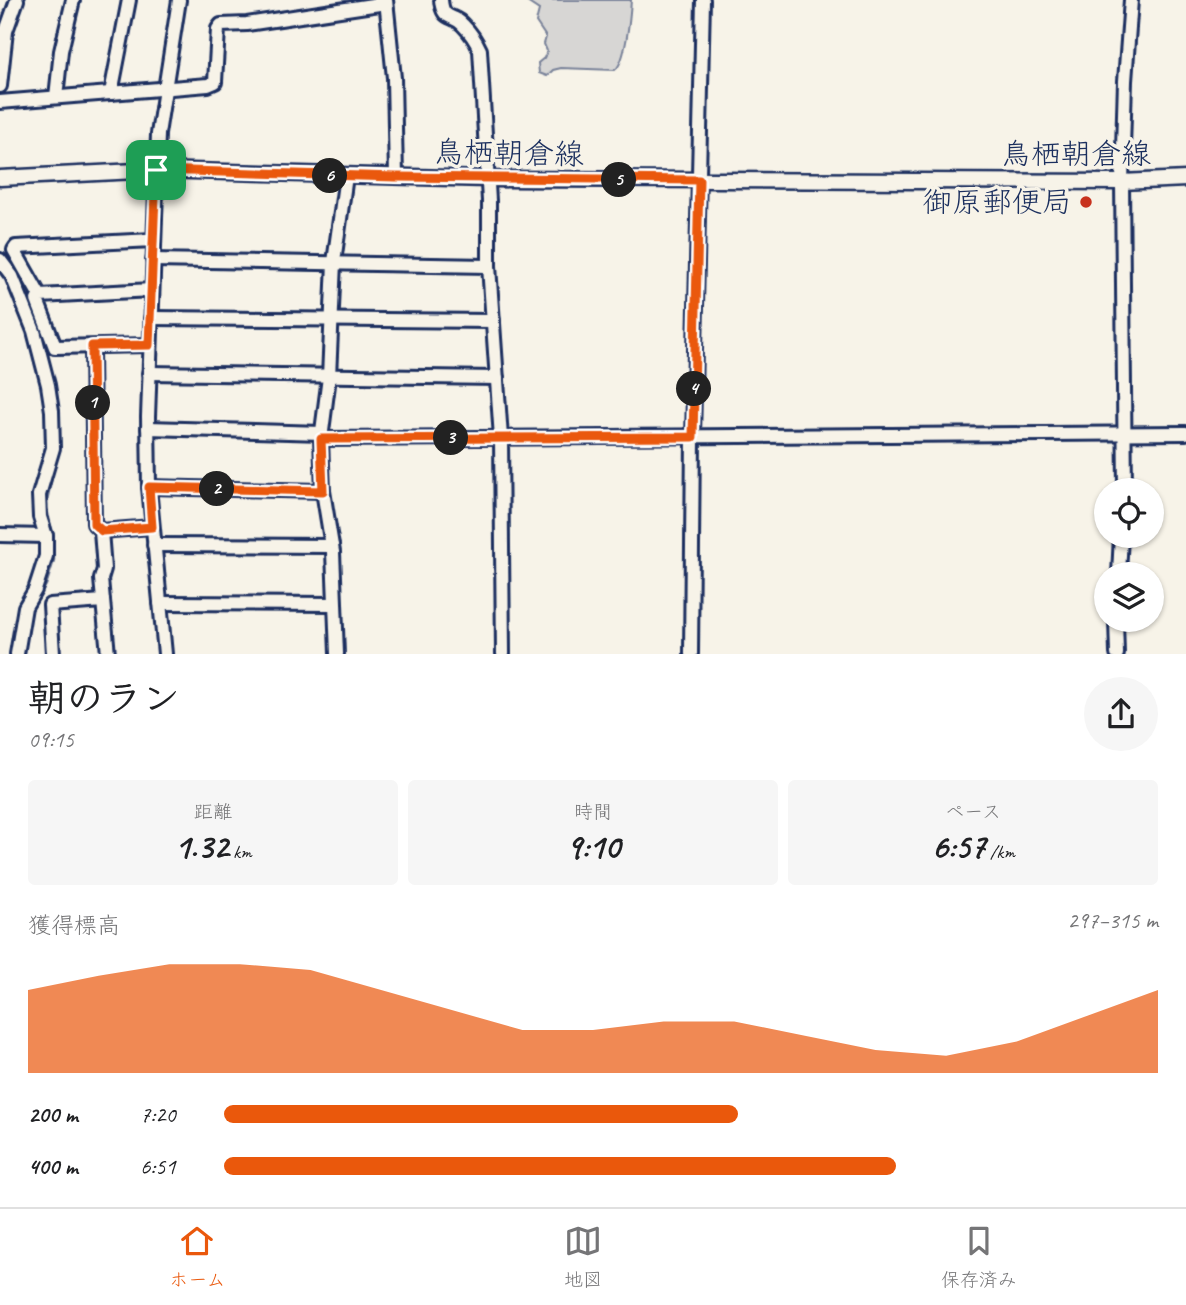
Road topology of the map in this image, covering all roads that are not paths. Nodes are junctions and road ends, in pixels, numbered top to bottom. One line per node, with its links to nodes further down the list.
1 (17, 0): 9 (street)
2 (73, 0): 12 (street)
3 (129, 0): 11 (street)
4 (179, 0): 10 (street)
5 (441, 0): 18 (street)
6 (703, 0): 20 (street)
7 (1131, 0): 21 (street)
8 (386, 2): 10 (street); 16 (street)
9 (0, 86)
10 (167, 89): 11 (street); 14 (street)
11 (111, 93): 12 (street)
12 (56, 97): 13 (street)
13 (0, 102)
14 (156, 170): 15 (main road, 鳥栖朝倉線); 17 (main road, 鳥栖朝倉線); 22 (street)
15 (346, 176): 16 (main road, 鳥栖朝倉線); 25 (street)
16 (396, 177): 18 (main road, 鳥栖朝倉線)
17 (0, 178)
18 (487, 179): 20 (main road, 鳥栖朝倉線); 26 (street)
19 (1186, 179): 21 (main road, 鳥栖朝倉線)
20 (699, 180): 21 (main road, 鳥栖朝倉線); 41 (street)
21 (1122, 182): 38 (street)
22 (153, 240): 24 (street); 28 (street)
23 (0, 260): 49 (street)
24 (153, 260): 25 (street); 27 (street)
25 (334, 262): 26 (street); 30 (street)
26 (489, 266): 31 (street)
27 (152, 290): 28 (street); 29 (street)
28 (40, 296): 33 (street)
29 (151, 318): 30 (street); 32 (street)
30 (331, 321): 31 (street); 35 (street)
31 (493, 321): 36 (street)
32 (149, 345): 33 (street); 34 (street)
33 (92, 346): 47 (street)
34 (149, 373): 35 (street); 37 (street)
35 (329, 377): 36 (street); 40 (street)
36 (497, 379): 42 (street)
37 (148, 428): 40 (street); 44 (street)
38 (1126, 433): 39 (street); 41 (street); 43 (street)
39 (1186, 433)
40 (321, 436): 42 (street); 45 (street)
41 (693, 437): 42 (street); 62 (street)
42 (501, 438): 61 (street)
43 (1125, 478)
44 (149, 487): 45 (street); 46 (street)
45 (323, 491): 51 (street)
46 (152, 527): 47 (street); 50 (street)
47 (102, 531): 52 (street)
48 (0, 535): 49 (street)
49 (46, 536): 56 (street)
50 (154, 545): 51 (street); 53 (street)
51 (332, 546): 54 (street)
52 (103, 601): 57 (street); 58 (street)
53 (160, 603): 54 (street); 59 (street)
54 (334, 604): 60 (street)
55 (1116, 632): 63 (street)
56 (17, 654)
57 (53, 654)
58 (108, 654)
59 (165, 654)
60 (337, 654)
61 (503, 654)
62 (691, 654)
63 (1117, 654)

